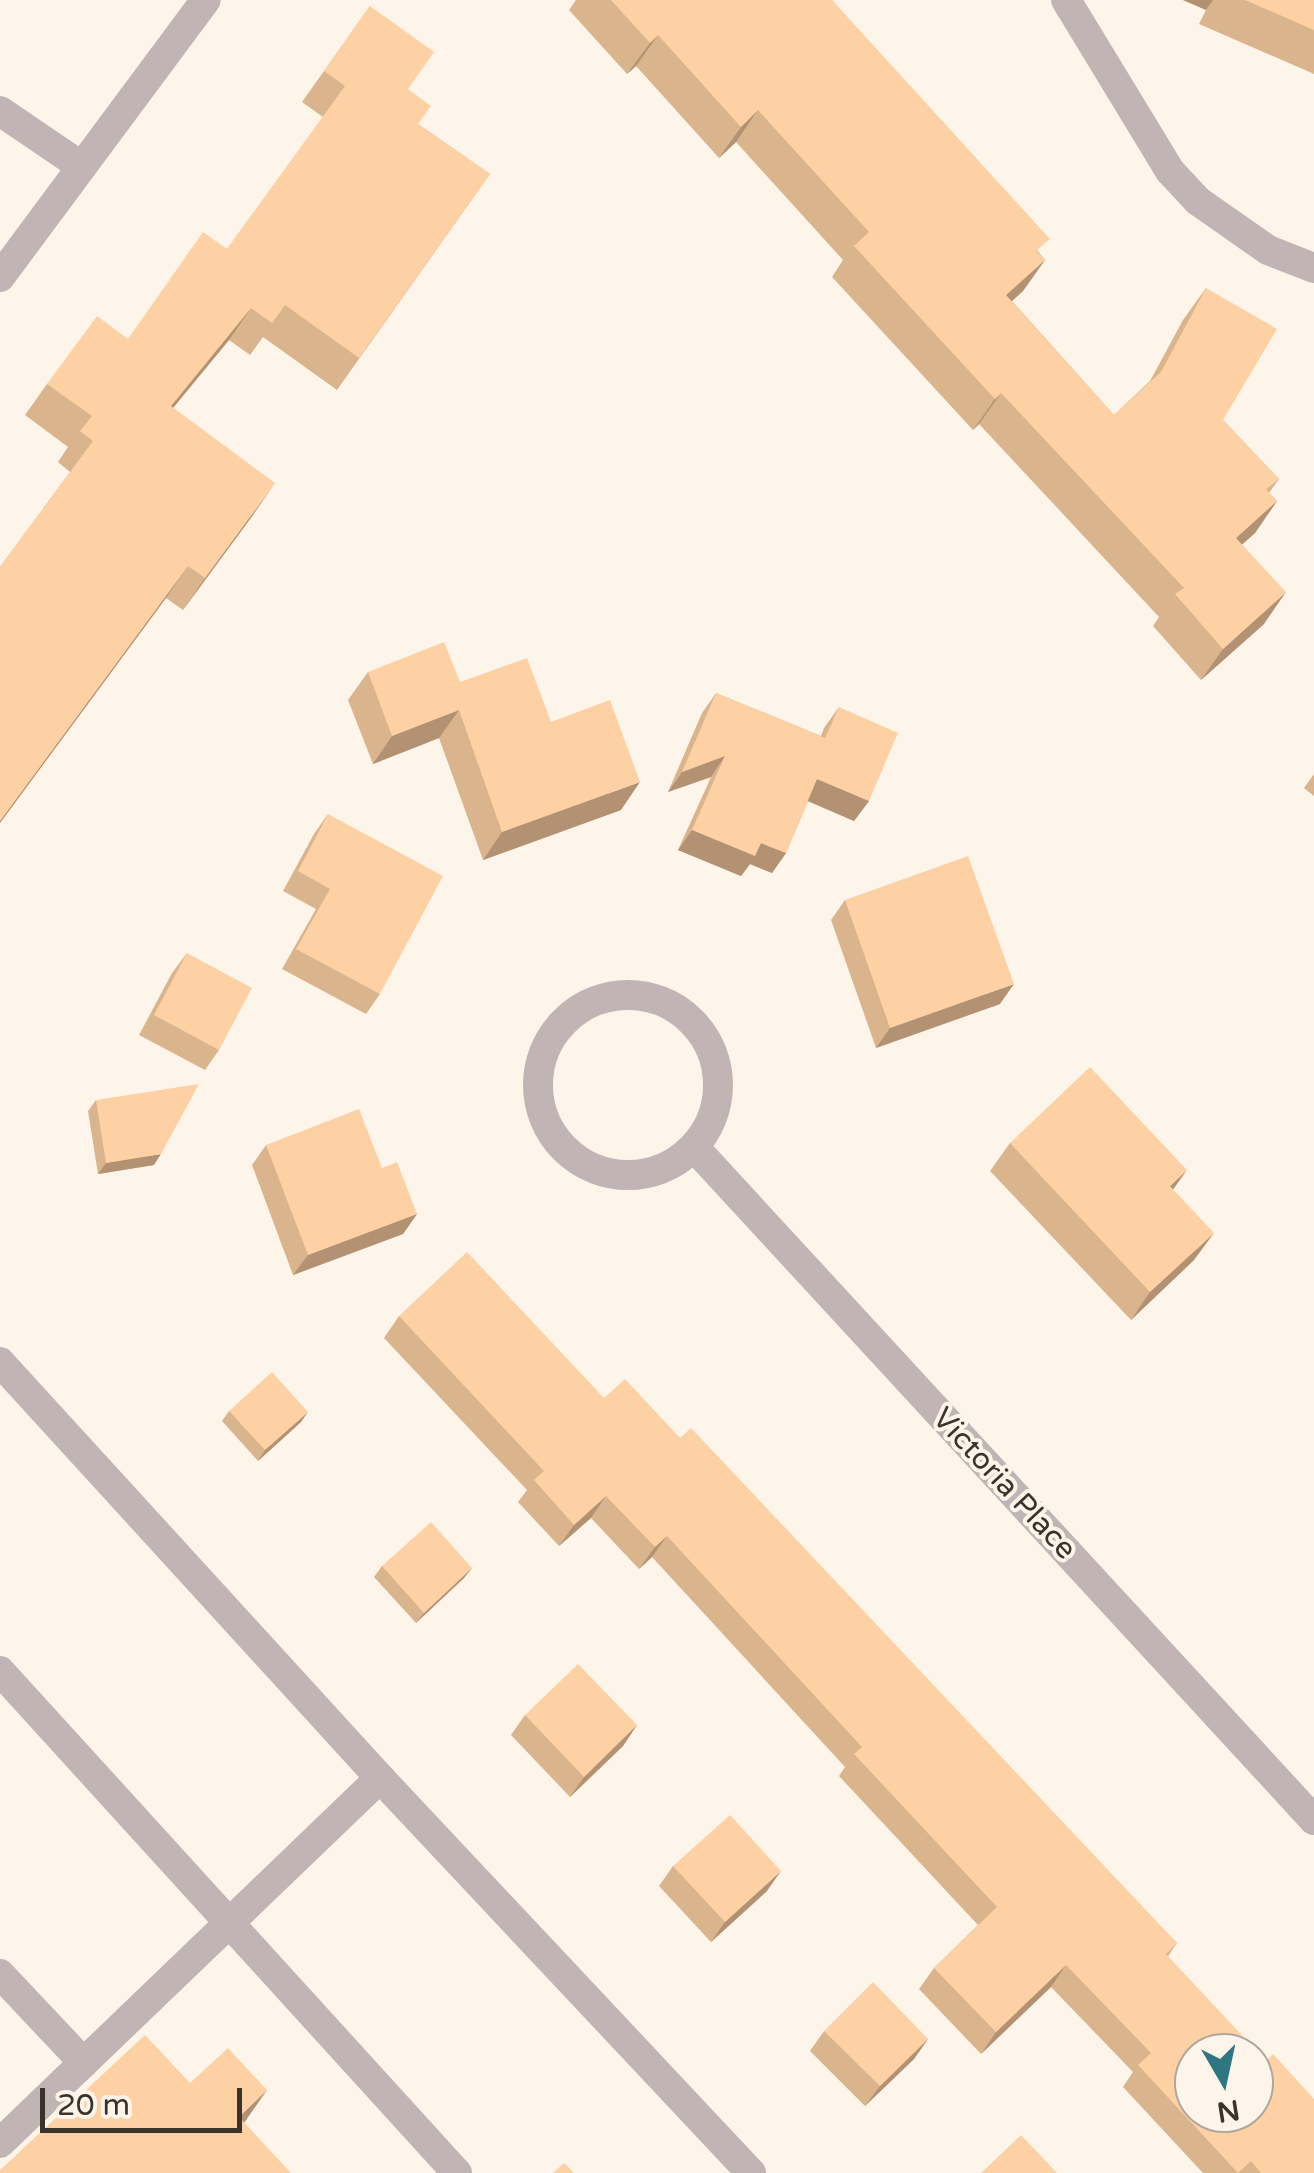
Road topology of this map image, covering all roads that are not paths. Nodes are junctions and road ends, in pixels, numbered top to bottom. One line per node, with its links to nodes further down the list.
1 (206, 0): 6 (street)
2 (1066, 0): 7 (street)
3 (0, 111): 4 (street)
4 (32, 134): 5 (street); 6 (street)
5 (0, 142)
6 (81, 166): 8 (street)
7 (1314, 268)
8 (0, 277)
9 (694, 1148): 9 (street); 13 (street, Victoria Place)
10 (0, 1362): 12 (street)
11 (0, 1671): 14 (street)
12 (380, 1778): 14 (street); 19 (street)
13 (1314, 1820)
14 (228, 1924): 16 (street); 18 (street)
15 (0, 1974): 16 (street)
16 (84, 2063): 17 (street)
17 (0, 2143)
18 (456, 2173)
19 (750, 2173)

